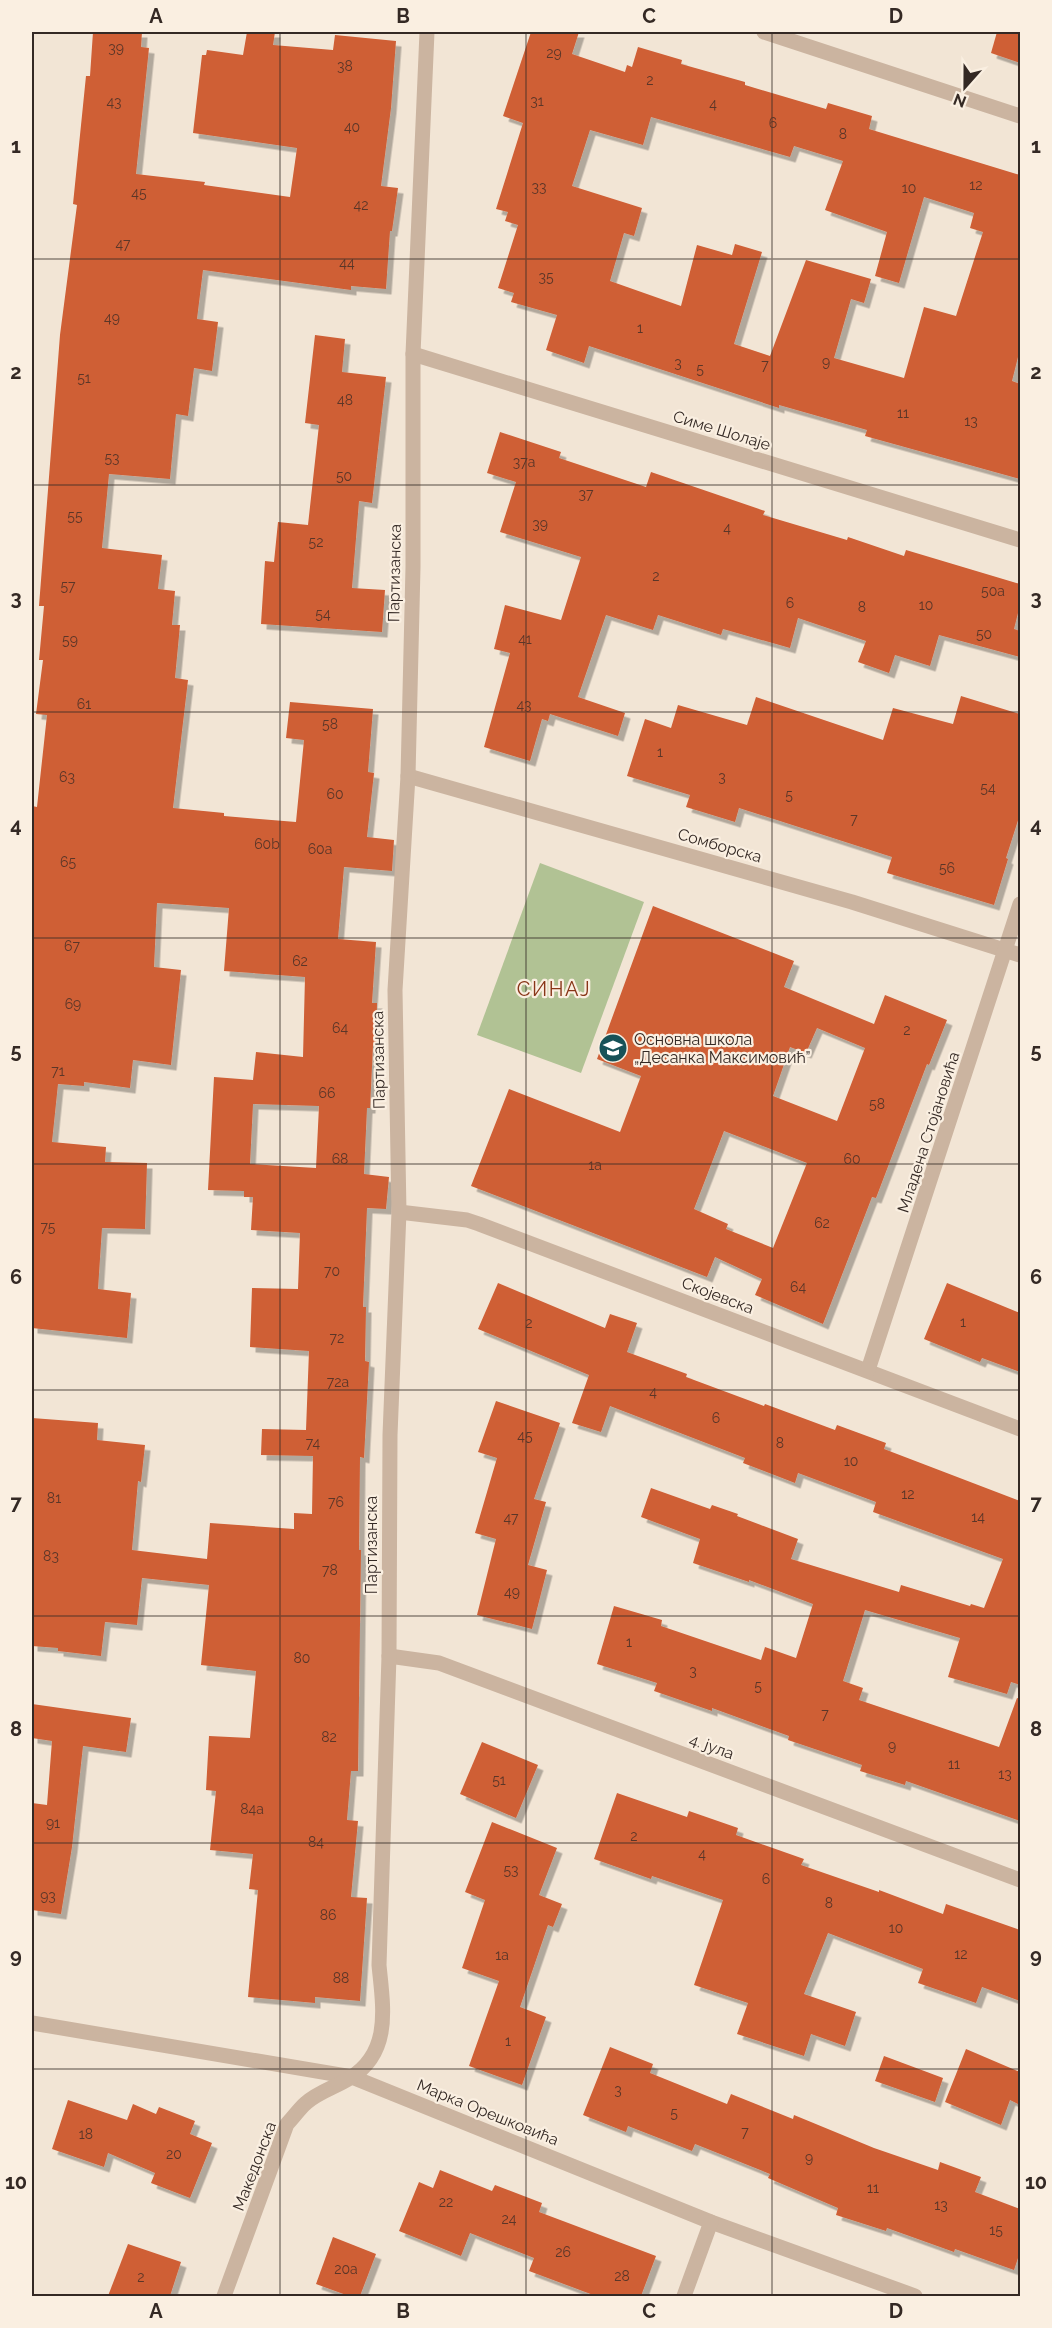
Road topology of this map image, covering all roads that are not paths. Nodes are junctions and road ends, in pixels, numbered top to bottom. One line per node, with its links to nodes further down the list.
1 (427, 32): 4 (street, Партизанска)
2 (764, 32): 3 (street)
3 (1020, 116)
4 (413, 354): 5 (street, Симе Шолаје); 6 (street, Партизанска)
5 (1020, 540)
6 (408, 776): 8 (street, Сомборска); 9 (street, Партизанска)
7 (1020, 904): 8 (street, Младена Стојановића)
8 (1014, 953): 10 (street, Младена Стојановића)
9 (399, 1212): 10 (street, Скојевска); 12 (street, Партизанска)
10 (868, 1370): 11 (street, Скојевска)
11 (1020, 1429)
12 (389, 1656): 13 (street, 4. јула); 15 (street, Партизанска)
13 (1020, 1880)
14 (32, 2023): 15 (street, Марка Орешковића)
15 (352, 2077): 16 (street, Марка Орешковића); 17 (street, Македонска)
16 (711, 2222): 18 (street); 19 (street, Марка Орешковића)
17 (224, 2296)
18 (684, 2296)
19 (915, 2296)

